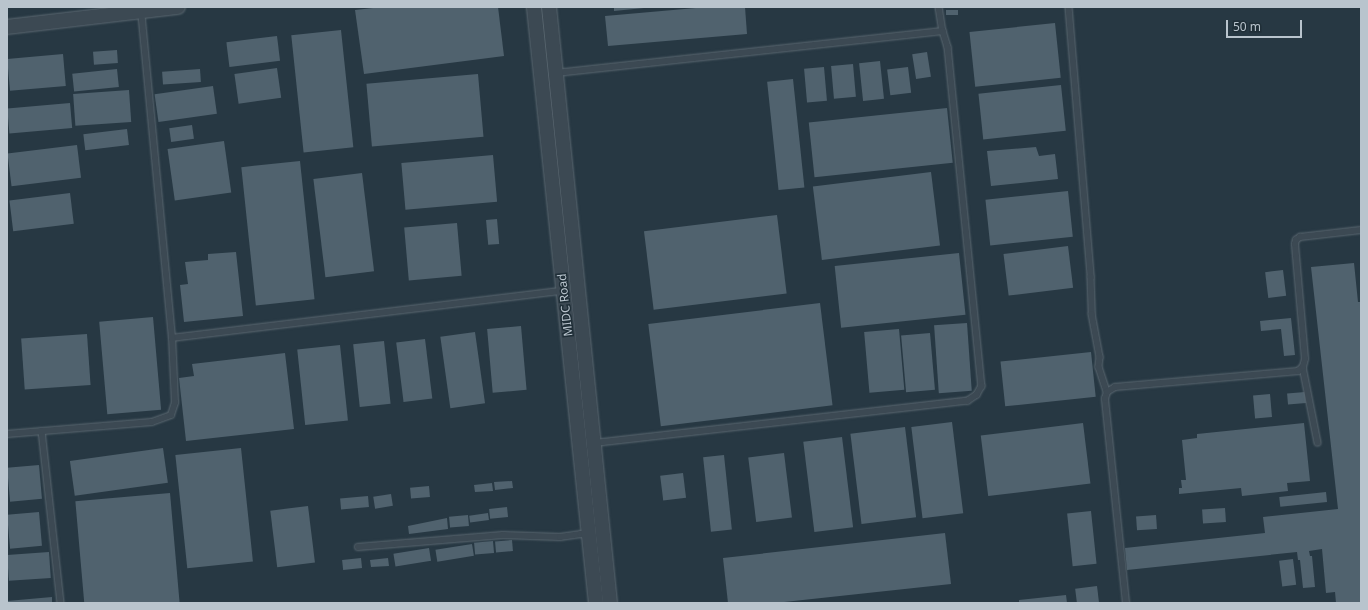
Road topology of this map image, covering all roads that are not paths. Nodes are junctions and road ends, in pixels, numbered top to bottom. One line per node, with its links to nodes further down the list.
1 (178, 7): 6 (street)
2 (534, 7): 11 (street, MIDC Road)
3 (549, 7): 9 (street, MIDC Road)
4 (939, 7): 8 (lane)
5 (1069, 7): 14 (lane)
6 (141, 11): 7 (street); 12 (lane)
7 (7, 27)
8 (943, 31): 9 (lane); 18 (lane)
9 (555, 73): 11 (street, MIDC Road)
10 (1361, 230): 13 (lane)
11 (570, 290): 12 (lane); 18 (street, MIDC Road); 19 (street, MIDC Road)
12 (172, 338): 15 (lane)
13 (1303, 367): 14 (lane); 17 (lane)
14 (1107, 392): 24 (lane)
15 (42, 431): 16 (lane); 21 (lane)
16 (7, 434)
17 (1318, 442)
18 (593, 444): 23 (street, MIDC Road)
19 (590, 535): 20 (lane); 22 (street, MIDC Road)
20 (358, 547)
21 (61, 603)
22 (596, 603)
23 (610, 603)
24 (1126, 603)

